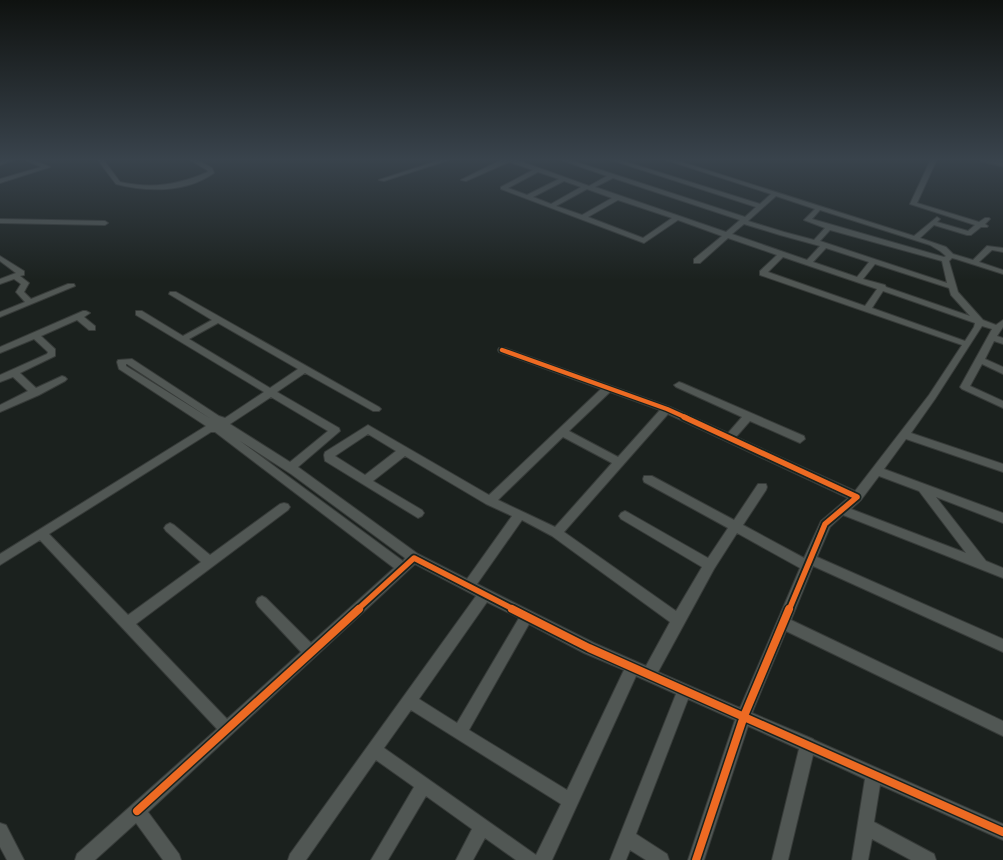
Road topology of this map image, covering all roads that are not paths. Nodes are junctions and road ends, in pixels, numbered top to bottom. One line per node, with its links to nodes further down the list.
1 (533, 199): 10 (street)
2 (564, 199): 10 (street)
3 (614, 199): 14 (street)
4 (619, 199): 15 (street)
5 (681, 199): 16 (street)
6 (739, 199): 11 (street)
7 (769, 199): 11 (street)
8 (795, 199): 12 (street)
9 (915, 199): 13 (street)
10 (551, 206): 14 (street)
11 (761, 206): 16 (street)
12 (820, 207): 20 (street); 22 (street)
13 (944, 214): 19 (street); 19 (street)
14 (582, 218): 15 (street)
15 (677, 218): 21 (street)
16 (743, 220): 21 (street); 23 (street)
17 (0, 221): 18 (street)
18 (105, 222)
19 (933, 222): 22 (street)
20 (829, 227): 23 (street); 28 (street)
21 (726, 234): 26 (street); 29 (street)
22 (915, 239): 28 (street)
23 (816, 242): 24 (street)
24 (825, 245): 30 (street); 31 (street)
25 (1003, 250): 32 (street)
26 (782, 253): 31 (street); 42 (street)
27 (0, 258): 34 (street)
28 (948, 258): 32 (street); 38 (street)
29 (696, 261)
30 (874, 261): 35 (street); 38 (street)
31 (809, 262): 35 (street)
32 (974, 263): 33 (street)
33 (1003, 272)
34 (15, 276): 36 (street); 41 (street)
35 (859, 279): 39 (street)
36 (0, 282)
37 (71, 286): 41 (street)
38 (953, 286): 46 (street)
39 (882, 287): 42 (street); 46 (street)
40 (174, 294): 45 (street)
41 (30, 303): 44 (street)
42 (867, 309): 53 (street)
43 (139, 313): 51 (street)
44 (0, 315)
45 (219, 319): 51 (street); 57 (street)
46 (979, 321): 48 (street); 53 (street)
47 (92, 328): 49 (street)
48 (998, 329): 52 (street); 56 (street)
49 (36, 335): 54 (street); 59 (street)
50 (0, 340): 54 (street)
51 (182, 340): 65 (street)
52 (1003, 341)
53 (966, 344): 74 (street)
54 (4, 348)
55 (502, 350): 64 (street)
56 (980, 360): 58 (street); 67 (street)
57 (304, 367): 65 (street); 68 (street)
58 (1003, 371)
59 (14, 373): 61 (street); 66 (street)
60 (147, 378): 72 (street)
61 (0, 379)
62 (62, 380): 66 (street)
63 (679, 384): 71 (street)
64 (609, 387): 69 (street); 73 (street)
65 (268, 391): 72 (street); 79 (street)
66 (36, 393): 70 (street)
67 (1003, 406)
68 (376, 409)
69 (667, 409): 75 (street); 78 (street)
70 (0, 410)
71 (749, 416): 75 (street); 76 (street)
72 (218, 424): 79 (street); 96 (street); 101 (street)
73 (563, 432): 78 (street); 87 (street)
74 (904, 435): 80 (street); 81 (street)
75 (729, 438): 86 (street)
76 (800, 439)
77 (404, 451): 83 (street); 83 (street); 87 (street)
78 (618, 462): 97 (street)
79 (290, 468): 101 (street)
80 (1003, 468)
81 (877, 471): 85 (street); 86 (street)
82 (648, 479): 95 (street)
83 (365, 481): 90 (street)
84 (762, 487): 95 (street)
85 (922, 488): 93 (street); 102 (street)
86 (857, 496): 89 (street)
87 (490, 501): 91 (street)
88 (284, 507): 99 (street)
89 (841, 510): 100 (street); 102 (street)
90 (418, 513)
91 (520, 514): 97 (street); 105 (street)
92 (625, 516): 103 (street)
93 (1003, 518)
94 (170, 528): 99 (street)
95 (736, 528): 100 (street); 103 (street)
96 (41, 533): 98 (street); 110 (street)
97 (556, 533): 109 (street)
98 (0, 560)
99 (209, 562): 110 (street)
100 (809, 562): 111 (street); 112 (street)
101 (409, 563): 105 (street); 113 (street)
102 (981, 564): 104 (street)
103 (710, 565): 109 (street)
104 (1003, 573)
105 (469, 586): 106 (street)
106 (485, 594): 108 (street); 117 (street)
107 (262, 602): 113 (street)
108 (527, 616): 114 (street); 121 (street)
109 (678, 620): 115 (street)
110 (128, 623): 119 (street)
111 (783, 623): 118 (street); 120 (street)
112 (1003, 646)
113 (310, 652): 119 (street)
114 (633, 667): 115 (street); 126 (street)
115 (649, 674): 116 (street)
116 (685, 690): 118 (street); 132 (street)
117 (409, 701): 121 (street); 123 (street)
118 (744, 716): 122 (street); 143 (street)
119 (227, 729): 127 (street)
120 (1003, 729)
121 (460, 732): 126 (street)
122 (808, 744): 124 (street); 144 (street)
123 (374, 750): 125 (street); 136 (street)
124 (874, 774): 129 (street); 131 (street)
125 (424, 785): 128 (street); 137 (street)
126 (570, 801): 140 (street)
127 (137, 811): 134 (street); 135 (street)
128 (482, 826): 138 (street); 139 (street)
129 (865, 826): 145 (street); 146 (street)
130 (0, 832): 133 (street)
131 (1003, 832)
132 (627, 838): 141 (street); 142 (street)
133 (16, 860)
134 (83, 860)
135 (173, 860)
136 (296, 860)
137 (379, 860)
138 (464, 860)
139 (530, 860)
140 (543, 860)
141 (618, 860)
142 (661, 860)
143 (696, 860)
144 (780, 860)
145 (860, 860)
146 (928, 860)

